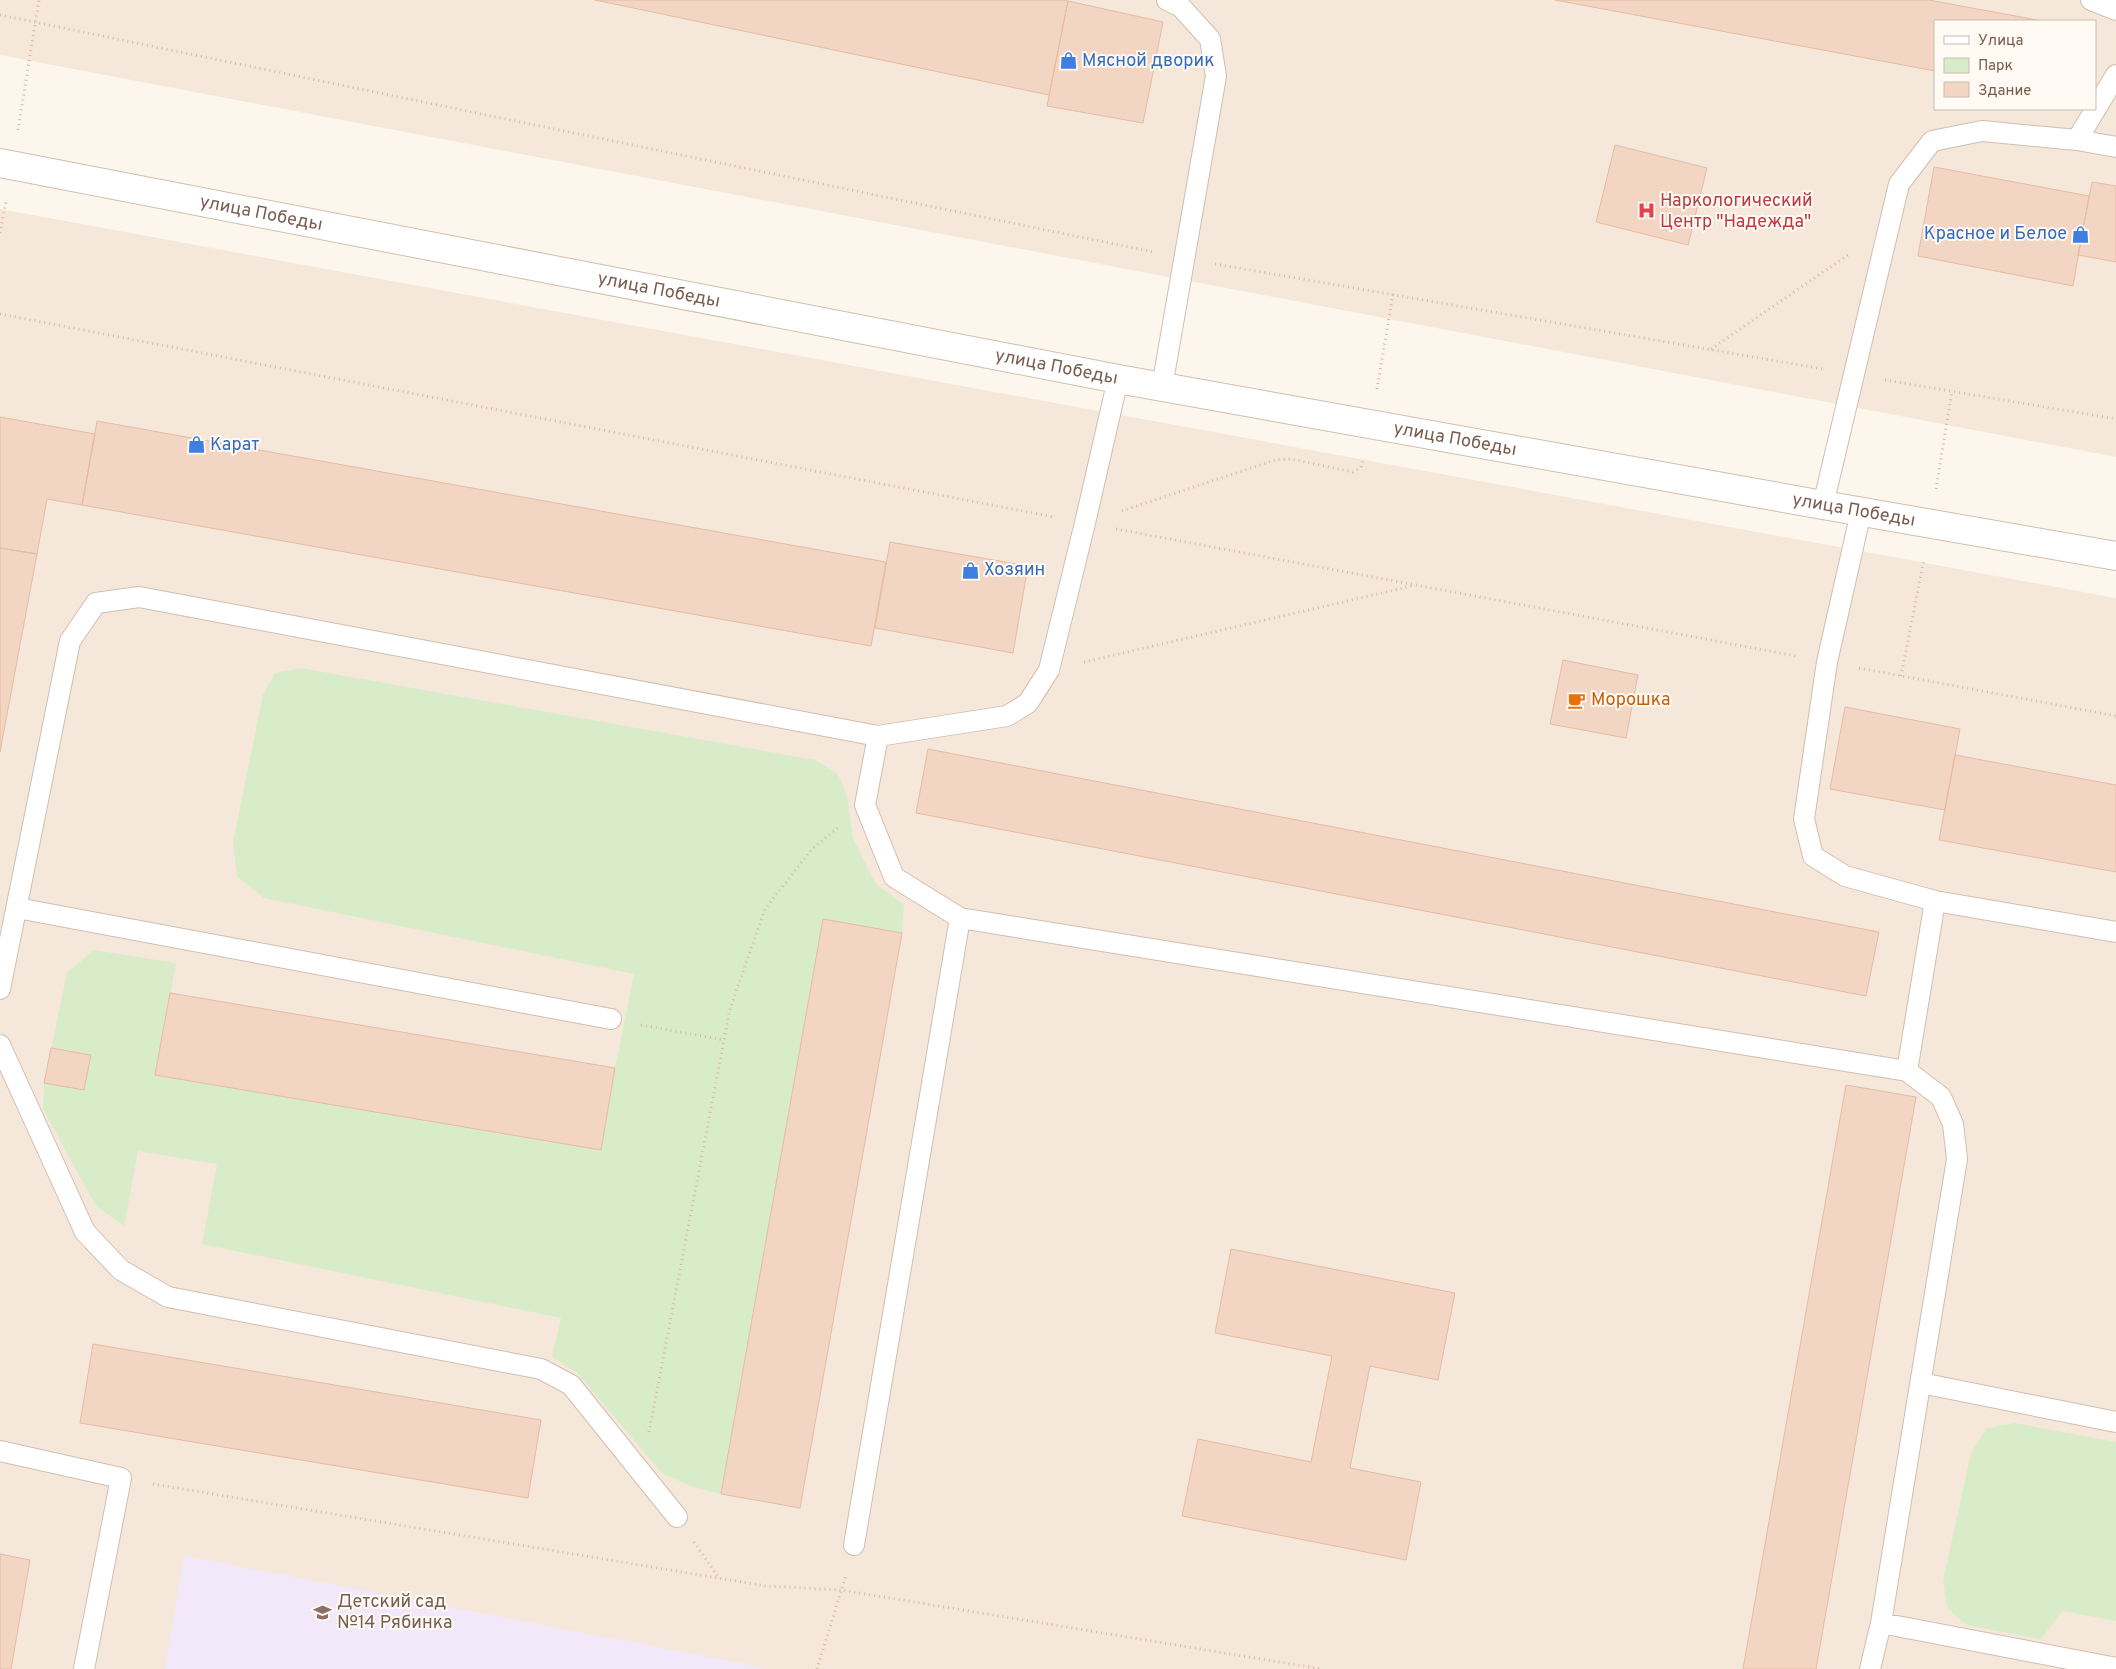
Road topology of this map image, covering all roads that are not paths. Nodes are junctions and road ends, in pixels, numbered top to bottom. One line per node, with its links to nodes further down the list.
1 (1167, 0): 11 (lane)
2 (2091, 0): 3 (lane)
3 (2116, 10)
4 (2116, 75): 5 (lane)
5 (2096, 108)
6 (2095, 110): 7 (lane)
7 (2077, 140): 8 (lane); 12 (lane)
8 (2116, 147)
9 (6, 164): 10 (street, улица Победы)
10 (1118, 379): 11 (street, улица Победы); 15 (lane)
11 (1162, 387): 12 (street, улица Победы)
12 (1823, 505): 13 (street, улица Победы)
13 (1861, 512): 14 (street, улица Победы); 16 (lane)
14 (2116, 556)
15 (878, 736): 17 (lane); 18 (lane)
16 (1935, 901): 19 (lane); 23 (lane)
17 (16, 908): 20 (lane); 21 (lane)
18 (960, 918): 23 (lane); 28 (lane)
19 (2116, 932)
20 (0, 989)
21 (611, 1019)
22 (0, 1045): 27 (lane)
23 (1907, 1072): 24 (lane)
24 (1921, 1383): 25 (lane); 29 (lane)
25 (2116, 1422)
26 (0, 1451): 31 (lane)
27 (676, 1517)
28 (854, 1545)
29 (1881, 1623): 30 (lane); 32 (lane)
30 (2116, 1668)
31 (84, 1669)
32 (1870, 1669)

